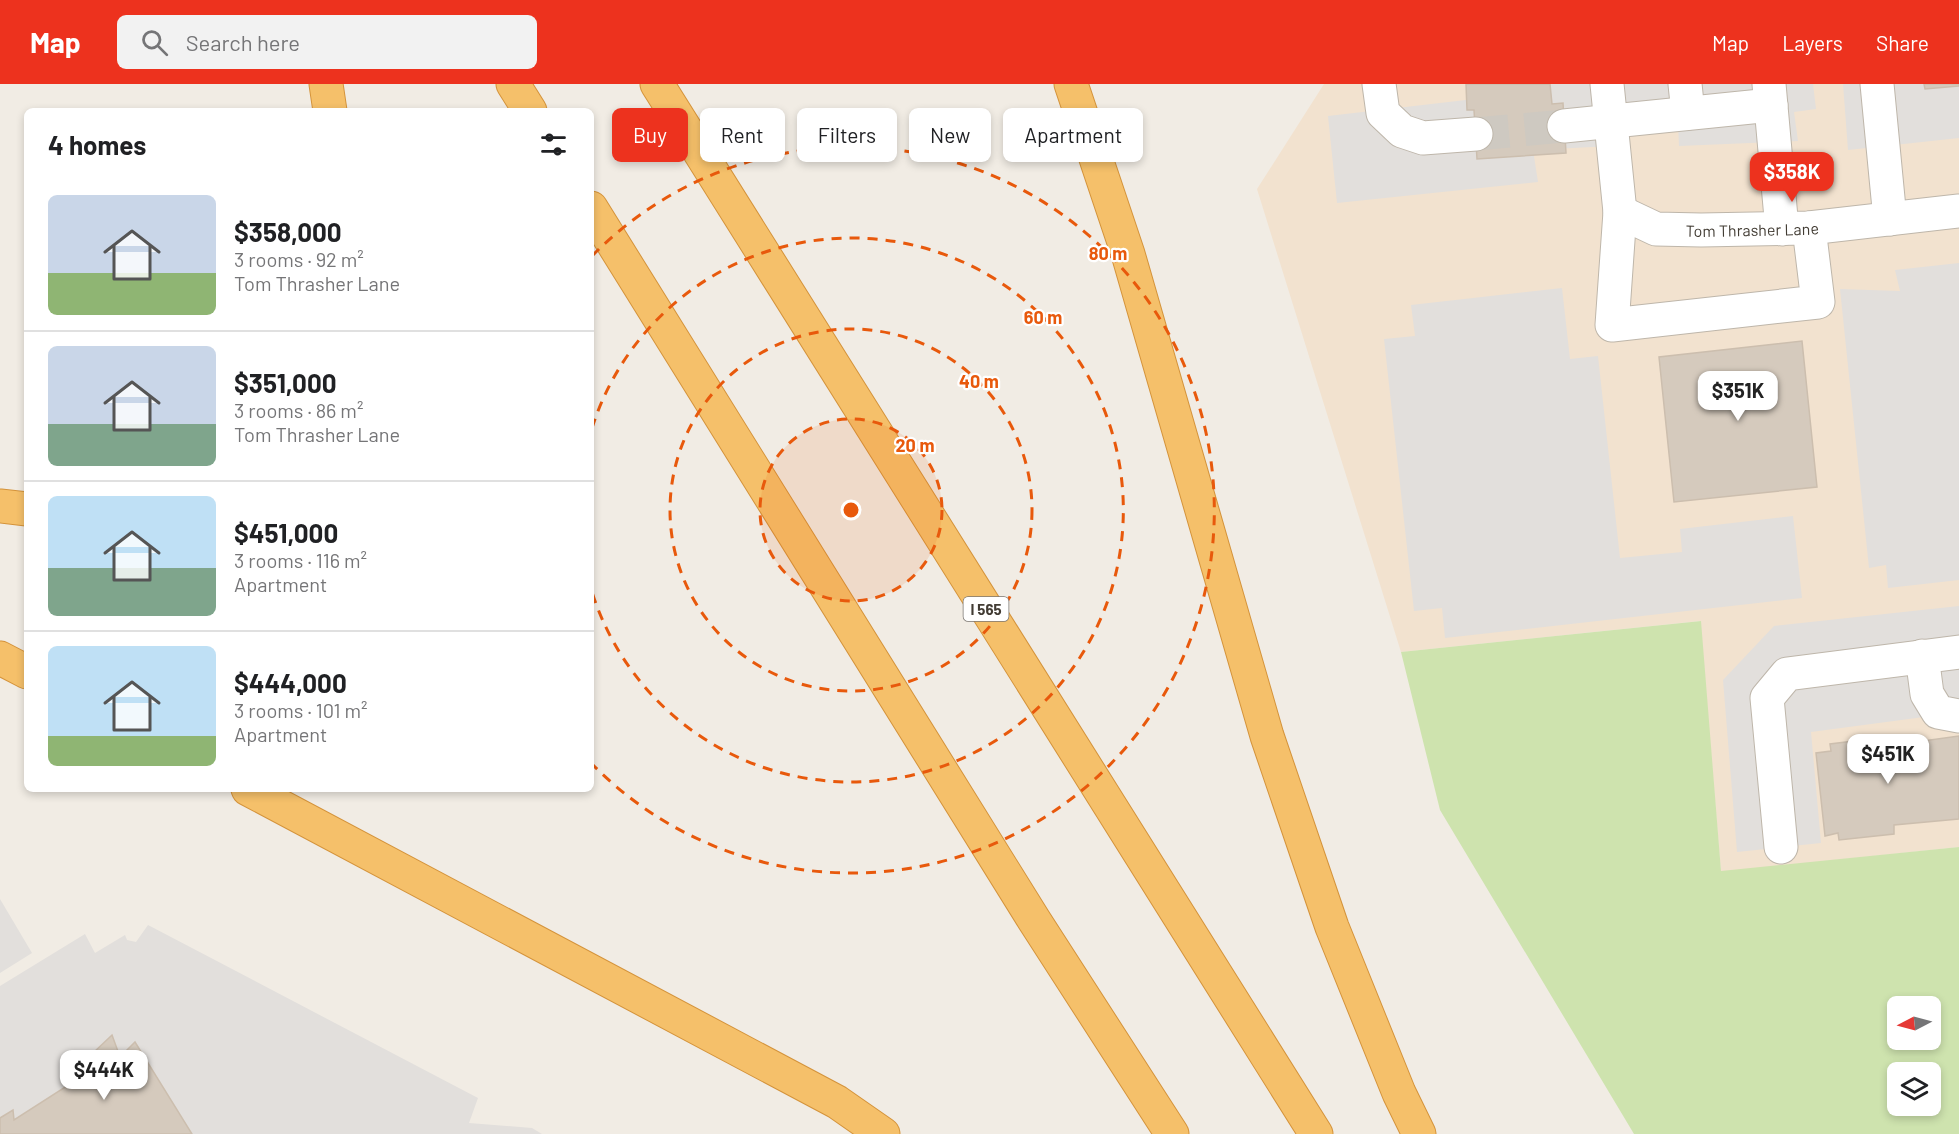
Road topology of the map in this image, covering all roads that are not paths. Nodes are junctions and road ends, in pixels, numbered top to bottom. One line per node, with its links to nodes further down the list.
1 (326, 84): 11 (highway)
2 (513, 84): 12 (highway)
3 (657, 84): 33 (highway, I 565)
4 (1071, 84): 21 (highway)
5 (1095, 84): 21 (highway)
6 (1379, 84): 15 (street)
7 (1607, 84): 13 (street)
8 (1877, 84): 19 (street)
9 (1770, 94): 10 (street); 20 (street)
10 (1686, 99): 13 (street)
11 (330, 108)
12 (528, 108)
13 (1611, 120): 14 (street); 17 (street)
14 (1564, 126)
15 (1476, 134)
16 (1959, 211): 19 (street, Tom Thrasher Lane)
17 (1620, 212): 20 (street, Tom Thrasher Lane); 20 (street)
18 (594, 213): 32 (highway)
19 (1890, 219): 20 (street, Tom Thrasher Lane)
20 (1795, 228)
21 (1128, 254): 34 (highway)
22 (0, 506): 23 (highway)
23 (24, 509)
24 (1959, 652): 25 (street)
25 (1922, 656): 28 (street); 30 (street)
26 (0, 658): 27 (highway)
27 (24, 670)
28 (1959, 716)
29 (254, 792): 31 (highway)
30 (1781, 846)
31 (883, 1134)
32 (1172, 1134)
33 (1316, 1134)
34 (1419, 1134)

